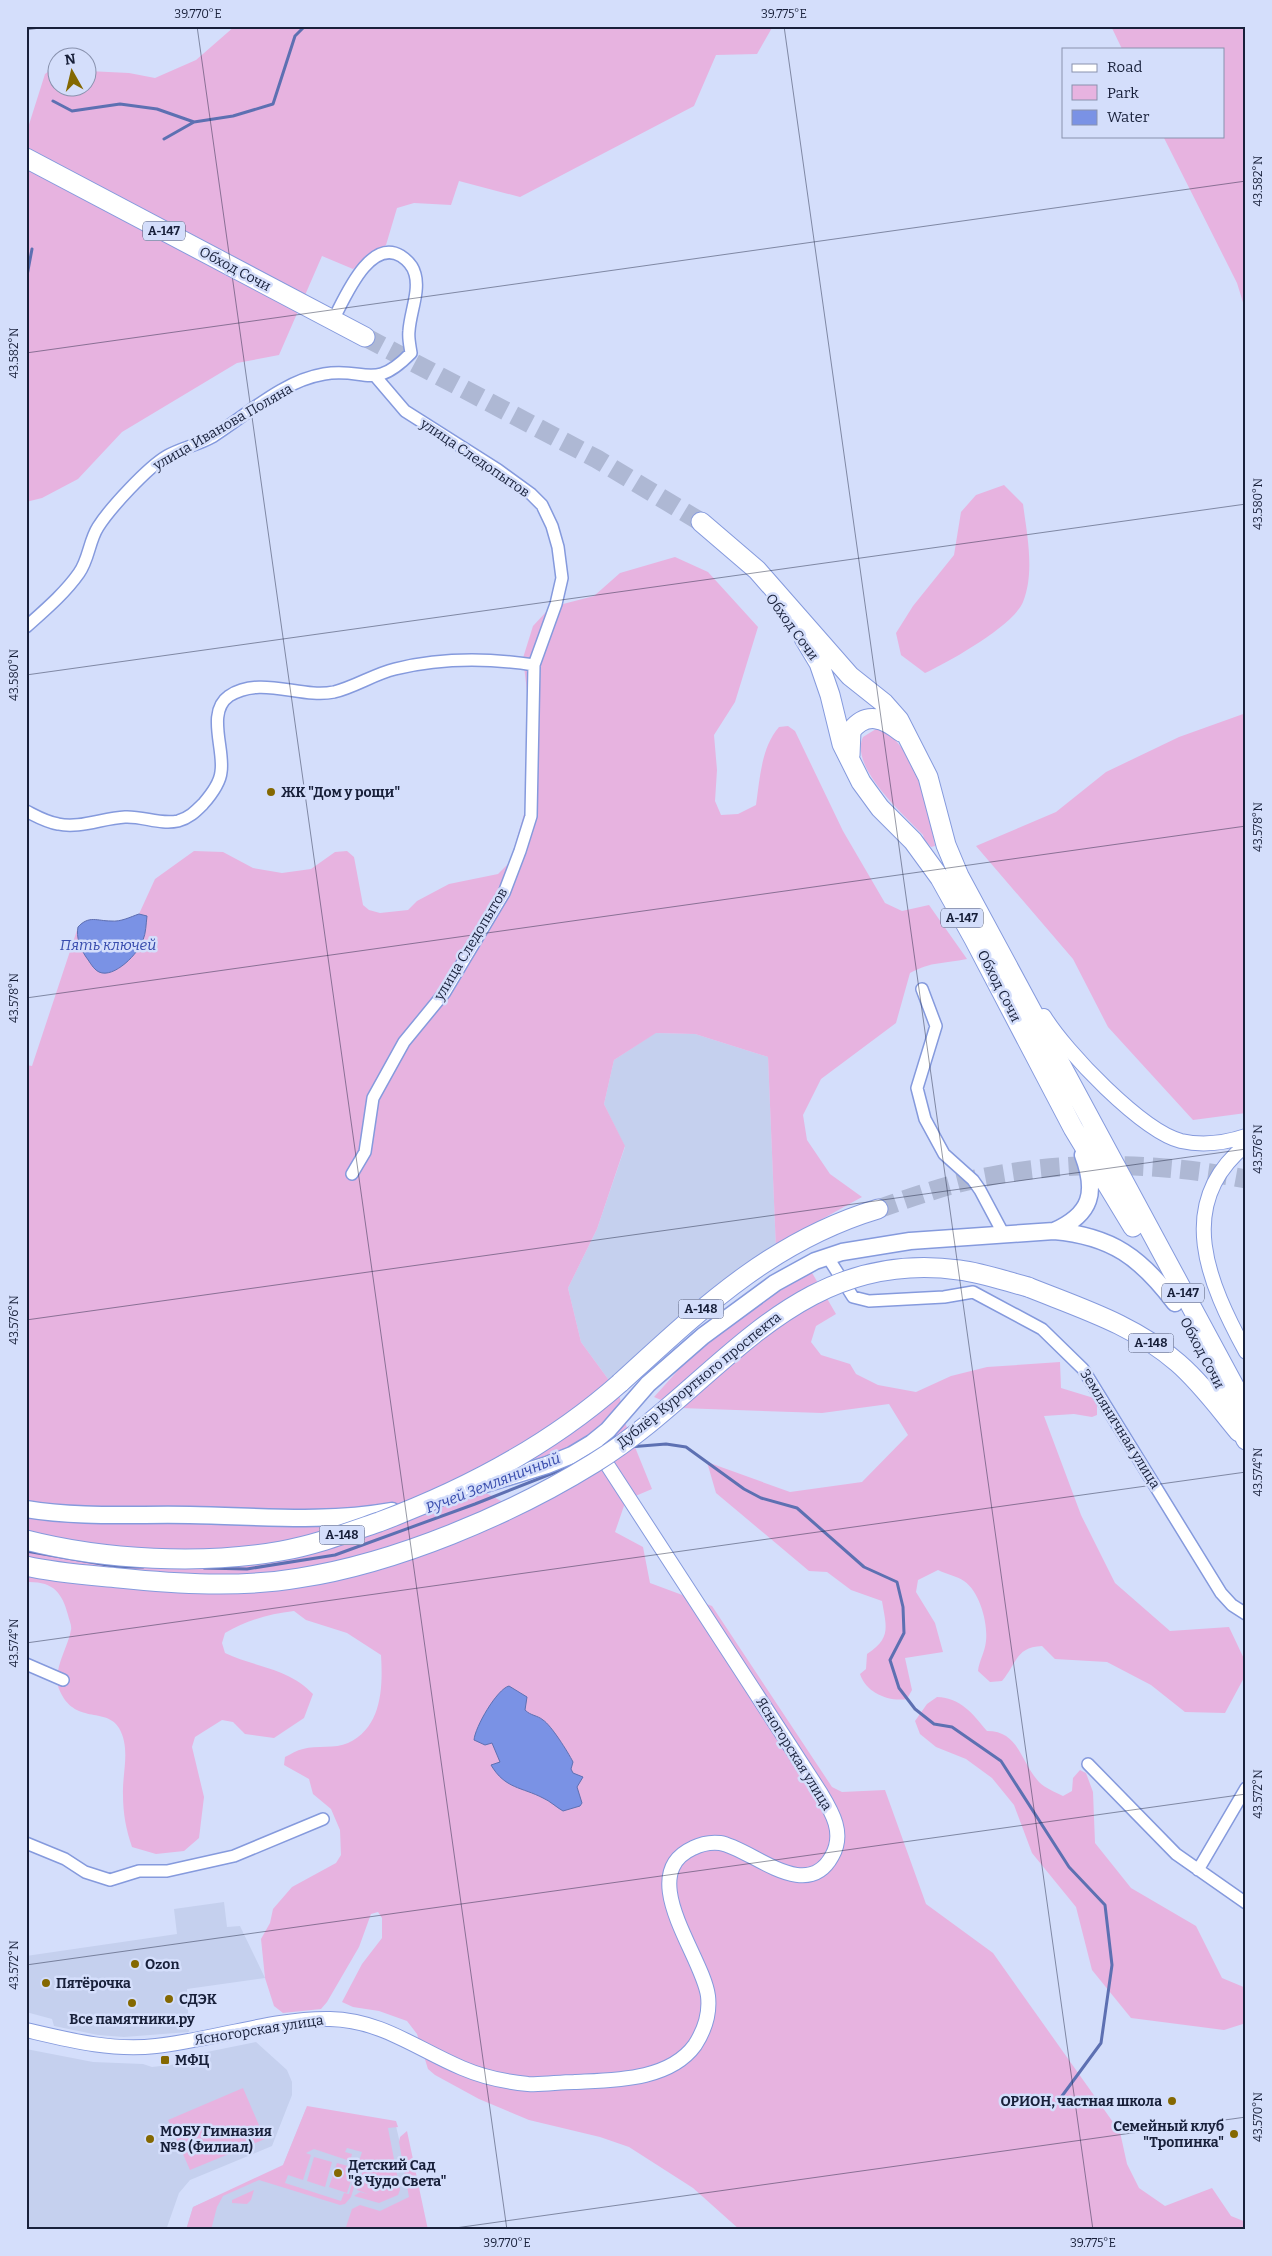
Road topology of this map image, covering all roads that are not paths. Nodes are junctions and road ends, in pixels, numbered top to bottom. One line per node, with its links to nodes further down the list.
1 (26, 158): 2 (main road, Обход Сочи / А-147)
2 (333, 320): 3 (main road, Обход Сочи / А-147); 4 (street)
3 (365, 337)
4 (376, 377): 7 (street, улица Иванова Поляна); 8 (street, улица Следопытов)
5 (701, 522): 6 (main road, Обход Сочи / А-147)
6 (733, 550): 9 (main road, Обход Сочи / А-147); 10 (main road, Обход Сочи / А-147)
7 (26, 627)
8 (534, 665): 11 (street); 17 (street, улица Следопытов)
9 (909, 739): 10 (main road, А-147); 12 (main road, Обход Сочи / А-147)
10 (851, 762): 14 (main road, Обход Сочи / А-147)
11 (26, 811)
12 (1010, 970): 15 (street, А-147); 18 (main road, Обход Сочи / А-147)
13 (922, 989): 21 (street)
14 (1073, 1128): 20 (main road, А-147); 23 (main road, Обход Сочи / А-147)
15 (1246, 1136)
16 (1246, 1145): 24 (street, А-147)
17 (352, 1174)
18 (1122, 1176): 25 (main road, А-147); 26 (main road, А-147)
19 (878, 1209): 30 (main road, А-148, bridge)
20 (1054, 1231): 21 (main road); 23 (main road, А-147)
21 (1004, 1235): 22 (main road)
22 (827, 1256): 28 (main road); 32 (street, Земляничная улица)
23 (1175, 1303): 27 (main road, Обход Сочи / А-147)
24 (1246, 1352)
25 (1246, 1381)
26 (1246, 1408)
27 (1246, 1440): 31 (main road, Дублёр Курортного проспекта / А-148, bridge)
28 (592, 1442): 29 (main road); 41 (street, Ясногорская улица)
29 (26, 1508)
30 (26, 1540)
31 (26, 1566)
32 (1246, 1614)
33 (26, 1664): 34 (street)
34 (63, 1680)
35 (1088, 1764): 39 (street)
36 (1246, 1788): 39 (street)
37 (323, 1819): 38 (street)
38 (26, 1843)
39 (1198, 1870): 40 (street)
40 (1246, 1903)
41 (26, 2030)

